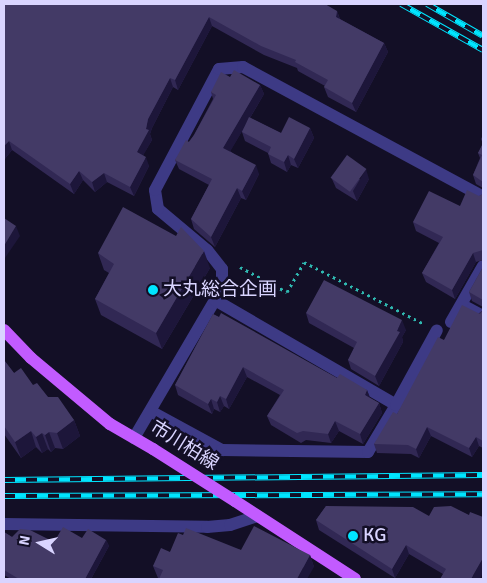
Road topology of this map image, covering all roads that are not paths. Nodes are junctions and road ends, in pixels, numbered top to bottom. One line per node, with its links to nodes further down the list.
1 (483, 197): 3 (street)
2 (483, 266): 4 (street)
3 (214, 300): 9 (street); 10 (street)
4 (462, 304): 5 (lane); 6 (street)
5 (483, 315)
6 (451, 322)
7 (4, 330): 11 (main road, 市川柏線)
8 (437, 330): 9 (street)
9 (396, 405): 10 (street)
10 (152, 412): 11 (street)
11 (134, 438): 12 (main road, 市川柏線, bridge)
12 (258, 516): 13 (street); 14 (main road, 市川柏線)
13 (4, 524)
14 (356, 579)

